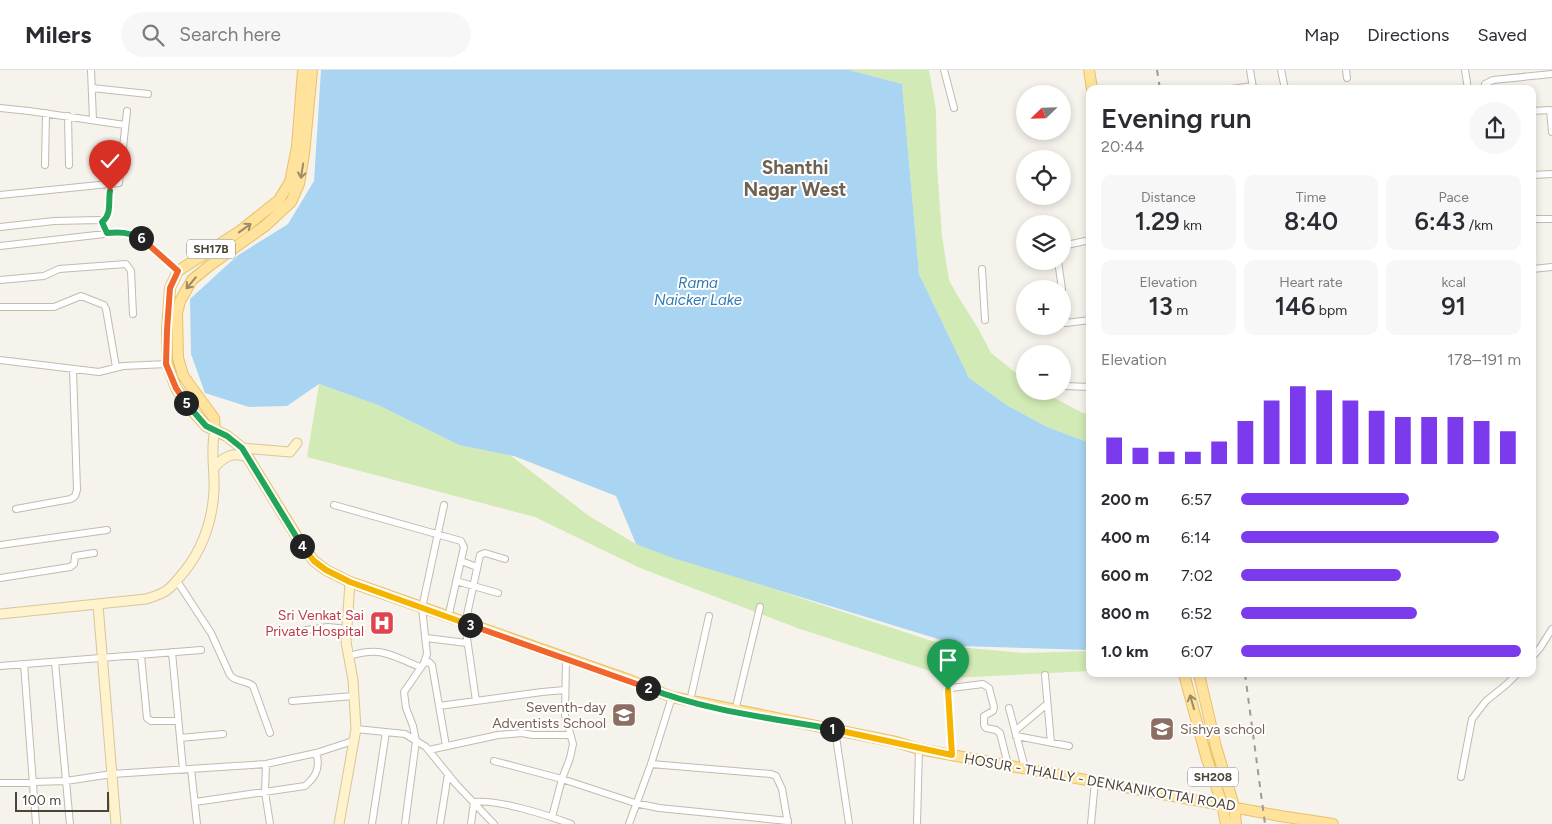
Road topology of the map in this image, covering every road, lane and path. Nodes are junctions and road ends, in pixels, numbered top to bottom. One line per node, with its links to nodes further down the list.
1 (91, 70): 17 (street)
2 (303, 70): 46 (main road, SH17B, one-way to 2)
3 (312, 70): 59 (main road, SH17B, one-way to 59)
4 (944, 70): 20 (street)
5 (1089, 70): 12 (main road)
6 (1250, 70): 13 (street)
7 (1281, 70): 14 (street)
8 (1346, 70): 11 (street)
9 (1465, 70): 15 (street)
10 (1552, 74): 16 (street)
11 (1347, 78)
12 (1091, 85)
13 (1253, 85)
14 (1284, 85)
15 (1467, 85)
16 (1485, 85)
17 (92, 88): 18 (street); 26 (street)
18 (148, 94)
19 (0, 108): 24 (street)
20 (954, 108)
21 (127, 110): 27 (street)
22 (1551, 110): 23 (street); 28 (street)
23 (1536, 111)
24 (46, 113): 25 (street); 29 (street)
25 (68, 116): 26 (street); 30 (street)
26 (93, 120): 27 (street)
27 (125, 125): 34 (street)
28 (1552, 132)
29 (45, 165)
30 (69, 165)
31 (1536, 174): 32 (street)
32 (1552, 174)
33 (110, 191): 37 (street)
34 (0, 195)
35 (1536, 219): 36 (street)
36 (1552, 219)
37 (102, 222): 38 (street); 39 (street)
38 (0, 226)
39 (107, 233): 42 (street); 46 (street)
40 (1086, 241): 41 (street)
41 (1071, 244)
42 (0, 246)
43 (1552, 267): 45 (street)
44 (982, 269): 50 (street)
45 (1536, 269)
46 (178, 271): 54 (main road, HOSUR - THALLY - DENKANIKOTTAI ROAD / SH17B)
47 (0, 280): 49 (street)
48 (0, 307): 55 (street)
49 (133, 314)
50 (985, 320)
51 (1086, 320): 52 (street)
52 (1071, 322)
53 (0, 360): 56 (street)
54 (166, 364): 55 (street); 59 (main road, HOSUR - THALLY - DENKANIKOTTAI ROAD / SH17B)
55 (120, 367): 56 (street)
56 (73, 369): 66 (street)
57 (1071, 386): 58 (street)
58 (1086, 387)
59 (215, 430): 61 (main road, HOSUR - THALLY - DENKANIKOTTAI ROAD / SH17B); 63 (street)
60 (297, 442): 61 (street)
61 (242, 448): 62 (main road, HOSUR - THALLY - DENKANIKOTTAI ROAD / SH17B)
62 (249, 458): 63 (street); 77 (main road, HOSUR - THALLY - DENKANIKOTTAI ROAD / SH17B)
63 (214, 468): 75 (street)
64 (334, 505): 68 (street)
65 (444, 505): 68 (street)
66 (16, 509)
67 (107, 530): 69 (street)
68 (438, 534): 72 (street); 82 (street)
69 (0, 545)
70 (94, 554): 74 (street)
71 (505, 559): 73 (street)
72 (461, 561): 73 (street); 76 (street)
73 (477, 567): 78 (street)
74 (0, 578)
75 (176, 581): 80 (street); 121 (street)
76 (456, 581): 78 (street); 85 (street)
77 (350, 582): 82 (main road, HOSUR - THALLY - DENKANIKOTTAI ROAD / SH17B); 87 (street)
78 (473, 585): 79 (street); 86 (street)
79 (498, 593)
80 (98, 605): 83 (street); 97 (street)
81 (760, 607): 116 (street)
82 (422, 608): 85 (main road, HOSUR - THALLY - DENKANIKOTTAI ROAD / SH17B); 90 (street)
83 (0, 614)
84 (709, 616): 112 (street)
85 (448, 618): 86 (main road, HOSUR - THALLY - DENKANIKOTTAI ROAD / SH17B)
86 (465, 624): 91 (street); 98 (main road, HOSUR - THALLY - DENKANIKOTTAI ROAD / SH17B)
87 (347, 629): 89 (street); 96 (street)
88 (1552, 629): 94 (street)
89 (306, 630)
90 (426, 638): 91 (street); 101 (street)
91 (468, 643): 110 (street)
92 (201, 650): 93 (street)
93 (172, 652): 95 (street); 117 (street)
94 (1536, 652)
95 (141, 656): 97 (street); 117 (street)
96 (348, 656): 101 (street); 108 (street)
97 (103, 657): 99 (street); 142 (street)
98 (566, 659): 107 (street); 109 (main road, HOSUR - THALLY - DENKANIKOTTAI ROAD / SH17B)
99 (55, 662): 100 (street); 146 (street)
100 (24, 664): 102 (street); 148 (street)
101 (422, 665): 114 (street); 126 (street)
102 (0, 666)
103 (1045, 675): 113 (street)
104 (1184, 677): 154 (main road, SH208, one-way to 104)
105 (1199, 677): 155 (main road, SH208)
106 (1513, 677): 144 (street)
107 (565, 690): 110 (street); 124 (street)
108 (354, 696): 111 (street); 118 (street)
109 (672, 697): 112 (main road, HOSUR - THALLY - DENKANIKOTTAI ROAD / SH17B); 137 (street)
110 (476, 700): 114 (street)
111 (292, 701)
112 (690, 701): 116 (main road, HOSUR - THALLY - DENKANIKOTTAI ROAD / SH17B)
113 (1047, 704): 123 (street); 128 (street)
114 (439, 706): 129 (street)
115 (1009, 708): 123 (street)
116 (735, 711): 119 (main road, HOSUR - THALLY - DENKANIKOTTAI ROAD / SH17B)
117 (178, 721): 125 (street)
118 (356, 730): 120 (street); 127 (street)
119 (835, 730): 131 (main road, HOSUR - THALLY - DENKANIKOTTAI ROAD / SH17B); 171 (street)
120 (386, 732): 126 (street); 164 (street)
121 (270, 733)
122 (223, 734): 125 (street)
123 (1016, 734): 128 (street); 139 (street)
124 (570, 735): 129 (street); 145 (street)
125 (180, 738): 140 (street)
126 (416, 740): 132 (street); 165 (street)
127 (353, 741): 133 (street); 163 (street)
128 (1051, 743): 130 (street)
129 (446, 746): 132 (street)
130 (1069, 746)
131 (919, 749): 134 (main road, HOSUR - THALLY - DENKANIKOTTAI ROAD / SH17B); 172 (street)
132 (429, 750): 143 (street)
133 (316, 752): 136 (street); 150 (street)
134 (952, 755): 138 (main road, HOSUR - THALLY - DENKANIKOTTAI ROAD / SH17B); 138 (street)
135 (494, 761): 145 (street)
136 (266, 764): 141 (street); 150 (street)
137 (651, 764): 153 (street); 157 (street)
138 (1008, 765): 139 (main road, HOSUR - THALLY - DENKANIKOTTAI ROAD / SH17B)
139 (1025, 768): 147 (main road, HOSUR - THALLY - DENKANIKOTTAI ROAD / SH17B)
140 (183, 770): 141 (street); 142 (street)
141 (191, 770): 151 (street)
142 (112, 774): 146 (street); 160 (street)
143 (448, 774): 152 (street); 166 (street)
144 (1461, 776)
145 (562, 779): 153 (street); 156 (street)
146 (66, 781): 148 (street); 159 (street)
147 (1095, 781): 154 (main road, HOSUR - THALLY - DENKANIKOTTAI ROAD / SH17B); 173 (street)
148 (33, 782): 149 (street); 158 (street)
149 (0, 783)
150 (265, 792): 151 (street); 162 (street)
151 (194, 802): 161 (street)
152 (474, 802): 156 (street); 167 (street); 168 (street)
153 (635, 803): 157 (street); 170 (street)
154 (1222, 804): 155 (main road, HOSUR - THALLY - DENKANIKOTTAI ROAD / SH17B); 174 (main road, SH208)
155 (1234, 806): 175 (main road, SH208); 176 (main road, HOSUR - THALLY - DENKANIKOTTAI ROAD / SH17B)
156 (552, 817): 169 (street)
157 (788, 822)
158 (36, 824)
159 (70, 824)
160 (116, 824)
161 (197, 824)
162 (270, 824)
163 (339, 824)
164 (372, 824)
165 (405, 824)
166 (440, 824)
167 (470, 824)
168 (494, 824)
169 (571, 824)
170 (628, 824)
171 (849, 824)
172 (917, 824)
173 (1091, 824)
174 (1226, 824)
175 (1236, 824)
176 (1333, 824)

